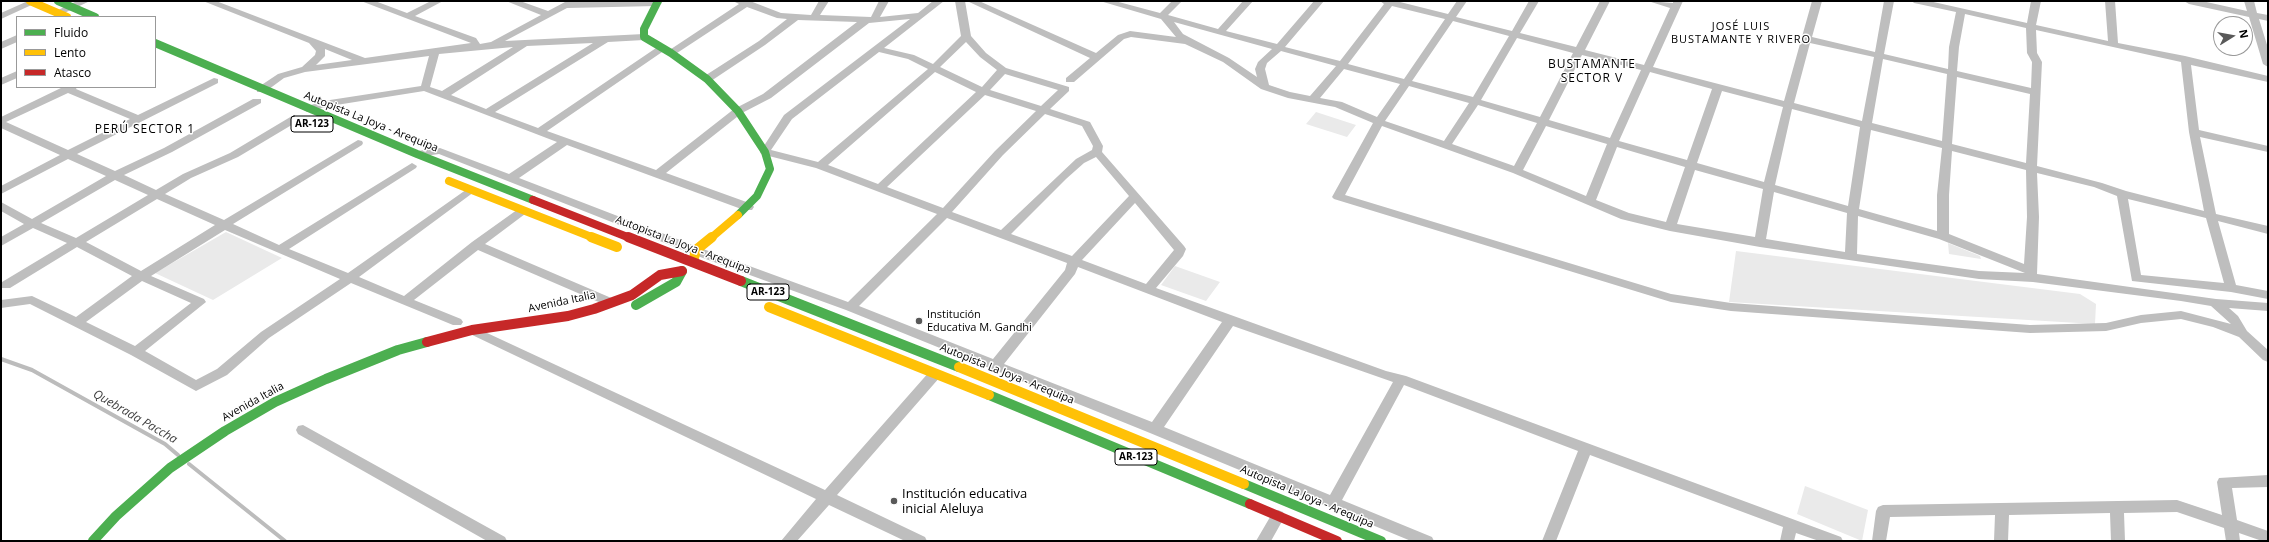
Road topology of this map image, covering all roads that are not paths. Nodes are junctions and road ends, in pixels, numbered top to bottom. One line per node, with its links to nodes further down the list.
1 (58, 1): 32 (main road)
2 (85, 1): 32 (street)
3 (208, 1): 55 (street)
4 (367, 1): 36 (street)
5 (438, 1): 36 (street)
6 (511, 1): 34 (street)
7 (824, 1): 43 (street)
8 (884, 1): 46 (street)
9 (939, 1): 35 (street)
10 (960, 1): 51 (street)
11 (972, 1): 69 (street)
12 (1107, 1): 41 (street)
13 (1177, 1): 41 (street)
14 (1248, 1): 48 (street)
15 (1319, 1): 63 (street)
16 (1389, 1): 44 (street); 73 (street)
17 (1462, 1): 44 (street)
18 (1534, 1): 49 (street)
19 (1605, 1): 65 (street)
20 (1653, 1): 31 (street)
21 (1816, 1): 53 (street)
22 (1889, 1): 68 (street)
23 (1917, 1): 33 (street)
24 (2036, 1): 47 (street)
25 (2110, 1): 59 (street)
26 (2189, 1): 37 (street)
27 (2249, 1): 37 (street)
28 (32, 2): 38 (street); 39 (main road)
29 (658, 2): 34 (street); 50 (main road)
30 (742, 2): 42 (street); 66 (street)
31 (1676, 4): 77 (street)
32 (72, 7): 39 (street); 40 (main road)
33 (1961, 10): 47 (street); 78 (street)
34 (548, 14): 60 (street)
35 (923, 14): 46 (street); 64 (street)
36 (409, 15): 62 (street)
37 (2253, 15): 45 (street); 72 (street)
38 (1, 16)
39 (64, 16)
40 (93, 16)
41 (1163, 16): 48 (street); 56 (street)
42 (796, 17): 43 (street); 82 (street)
43 (814, 17): 46 (street)
44 (1451, 18): 49 (street); 85 (street)
45 (2268, 18)
46 (870, 20): 102 (street)
47 (2031, 26): 59 (street); 93 (street)
48 (1221, 31): 63 (street)
49 (1513, 35): 65 (street); 98 (street)
50 (644, 37): 54 (street); 66 (main road)
51 (966, 37): 74 (street); 76 (street)
52 (16, 38): 61 (street)
53 (1807, 38): 68 (street); 99 (street)
54 (605, 39): 58 (street); 104 (street)
55 (312, 41): 71 (street); 75 (street)
56 (1187, 41): 69 (street); 87 (street)
57 (156, 43): 91 (main road, Autopista La Joya - Arequipa / AR-123)
58 (525, 43): 60 (street); 95 (street)
59 (2113, 44): 70 (street)
60 (492, 45): 62 (street)
61 (1, 46)
62 (474, 47): 67 (street)
63 (1279, 48): 73 (street); 87 (street)
64 (878, 49): 74 (street); 121 (street)
65 (1578, 50): 77 (street); 108 (street)
66 (666, 51): 82 (main road); 112 (street)
67 (435, 52): 71 (street); 90 (street)
68 (1877, 56): 78 (street); 111 (street)
69 (1096, 57): 83 (street)
70 (2185, 59): 81 (street); 113 (street)
71 (364, 61): 75 (street)
72 (2268, 64)
73 (1342, 65): 85 (street); 96 (street)
74 (934, 68): 92 (street); 127 (street)
75 (304, 69): 91 (street)
76 (1003, 70): 92 (street); 101 (street)
77 (1648, 70): 88 (street); 116 (street)
78 (1954, 73): 93 (street); 119 (street)
79 (16, 74): 84 (street)
80 (201, 76): 86 (main road)
81 (2268, 79)
82 (707, 80): 102 (main road)
83 (1070, 80)
84 (1, 82)
85 (1408, 82): 98 (street); 109 (street)
86 (218, 83): 105 (street)
87 (1265, 87): 96 (street)
88 (1718, 87): 99 (street); 126 (street)
89 (70, 88): 105 (street); 107 (street)
90 (425, 88): 95 (street); 100 (street)
91 (262, 90): 100 (main road, Autopista La Joya - Arequipa / AR-123)
92 (983, 91): 101 (street); 136 (street)
93 (2036, 92): 129 (street)
94 (243, 94): 97 (main road)
95 (442, 96): 104 (street)
96 (1314, 98): 109 (street)
97 (260, 102): 132 (street)
98 (1475, 102): 108 (street); 118 (street)
99 (1788, 106): 111 (street); 135 (street)
100 (307, 109): 123 (main road, Autopista La Joya - Arequipa / AR-123)
101 (1045, 110): 122 (street); 147 (street)
102 (738, 111): 121 (main road); 131 (street)
103 (283, 112): 106 (main road, AR-123)
104 (487, 113): 112 (street)
105 (138, 119): 124 (street)
106 (300, 119): 139 (street)
107 (1, 121)
108 (1542, 121): 116 (street); 130 (street)
109 (1379, 122): 118 (street); 186 (street)
110 (1, 124): 124 (street)
111 (1866, 125): 119 (street); 145 (street)
112 (540, 131): 115 (street)
113 (2194, 132): 120 (street); 148 (street)
114 (344, 138): 117 (main road, AR-123)
115 (566, 141): 131 (street); 134 (street)
116 (1614, 141): 126 (street); 142 (street)
117 (361, 145): 150 (street)
118 (1446, 146): 130 (street)
119 (1947, 146): 129 (street); 154 (street)
120 (2268, 149)
121 (765, 152): 127 (street); 144 (main road)
122 (1097, 152): 141 (street); 153 (street)
123 (417, 154): 134 (street); 163 (main road, Autopista La Joya - Arequipa / AR-123)
124 (67, 155): 132 (street); 138 (street)
125 (398, 160): 128 (main road)
126 (1690, 165): 135 (street); 151 (street)
127 (820, 166): 136 (street)
128 (415, 167): 160 (street)
129 (2031, 168): 140 (street); 167 (street)
130 (1517, 171): 142 (street)
131 (658, 174): 144 (street)
132 (113, 176): 139 (street); 149 (street)
133 (441, 178): 137 (main road)
134 (511, 178): 161 (street)
135 (1769, 186): 145 (street); 157 (street)
136 (879, 189): 147 (street)
137 (470, 190): 146 (main road); 169 (street)
138 (1, 191)
139 (156, 194): 150 (street); 156 (street)
140 (2122, 194): 148 (street); 170 (street)
141 (1135, 196): 164 (street); 173 (street)
142 (1590, 201): 151 (street)
143 (1, 206): 149 (street)
144 (748, 207): 161 (main road)
145 (1853, 210): 154 (street); 162 (street)
146 (521, 211): 158 (street); 159 (main road)
147 (945, 213): 153 (street); 180 (street)
148 (2212, 216): 152 (street); 172 (street)
149 (33, 224): 155 (street); 156 (street)
150 (225, 225): 160 (street); 168 (street)
151 (1670, 228): 157 (street)
152 (2268, 230)
153 (1003, 235): 164 (street)
154 (1943, 236): 167 (street)
155 (1, 242)
156 (78, 243): 168 (street); 171 (street)
157 (1760, 243): 162 (street)
158 (476, 245): 175 (street); 177 (street)
159 (624, 249)
160 (280, 250): 169 (street)
161 (702, 252): 163 (street); 180 (street)
162 (1851, 257): 167 (street)
163 (693, 262): 215 (main road, Autopista La Joya - Arequipa / AR-123)
164 (1074, 262): 173 (street); 192 (street)
165 (660, 263): 166 (main road)
166 (686, 273): 177 (main road, Avenida Italia); 182 (main road)
167 (2031, 275): 179 (street)
168 (141, 276): 184 (street); 190 (street)
169 (350, 278): 175 (street); 190 (street)
170 (2176, 283): 172 (street); 179 (street)
171 (4, 284): 176 (street)
172 (2231, 288): 174 (street); 179 (street)
173 (1148, 289): 183 (street)
174 (2268, 295)
175 (406, 300): 185 (street)
176 (1, 303): 184 (street)
177 (612, 303): 187 (main road, Avenida Italia)
178 (762, 304): 193 (main road, AR-123)
179 (2216, 304): 181 (street); 186 (street)
180 (850, 307): 192 (street)
181 (2268, 307)
182 (626, 310)
183 (1230, 320): 194 (street); 197 (street)
184 (77, 322): 190 (street)
185 (457, 322)
186 (2243, 334): 191 (street)
187 (473, 336): 189 (street); 209 (main road, Avenida Italia)
188 (507, 336): 189 (main road)
189 (493, 338): 201 (street)
190 (136, 352)
191 (2268, 357)
192 (996, 365): 197 (street)
193 (935, 374): 201 (street); 205 (main road, AR-123)
194 (1401, 379): 199 (street); 202 (street)
195 (349, 380): 196 (main road)
196 (335, 386)
197 (1155, 429): 202 (street)
198 (303, 430): 210 (street)
199 (1586, 448): 206 (street); 217 (street)
200 (2268, 481): 207 (street)
201 (826, 496): 211 (street); 212 (street)
202 (1333, 503): 216 (street)
203 (2117, 507): 204 (street); 207 (street); 222 (street)
204 (2002, 510): 220 (street); 221 (street)
205 (1278, 516): 213 (street); 214 (main road, AR-123)
206 (1791, 524): 218 (street); 219 (street)
207 (2230, 524): 208 (street); 223 (street)
208 (2268, 536)
209 (93, 541)
210 (500, 541)
211 (788, 541)
212 (920, 541)
213 (1263, 541)
214 (1337, 541)
215 (1381, 541)
216 (1427, 541)
217 (1549, 541)
218 (1787, 541)
219 (1836, 541)
220 (1879, 541)
221 (2001, 541)
222 (2118, 541)
223 (2233, 541)

